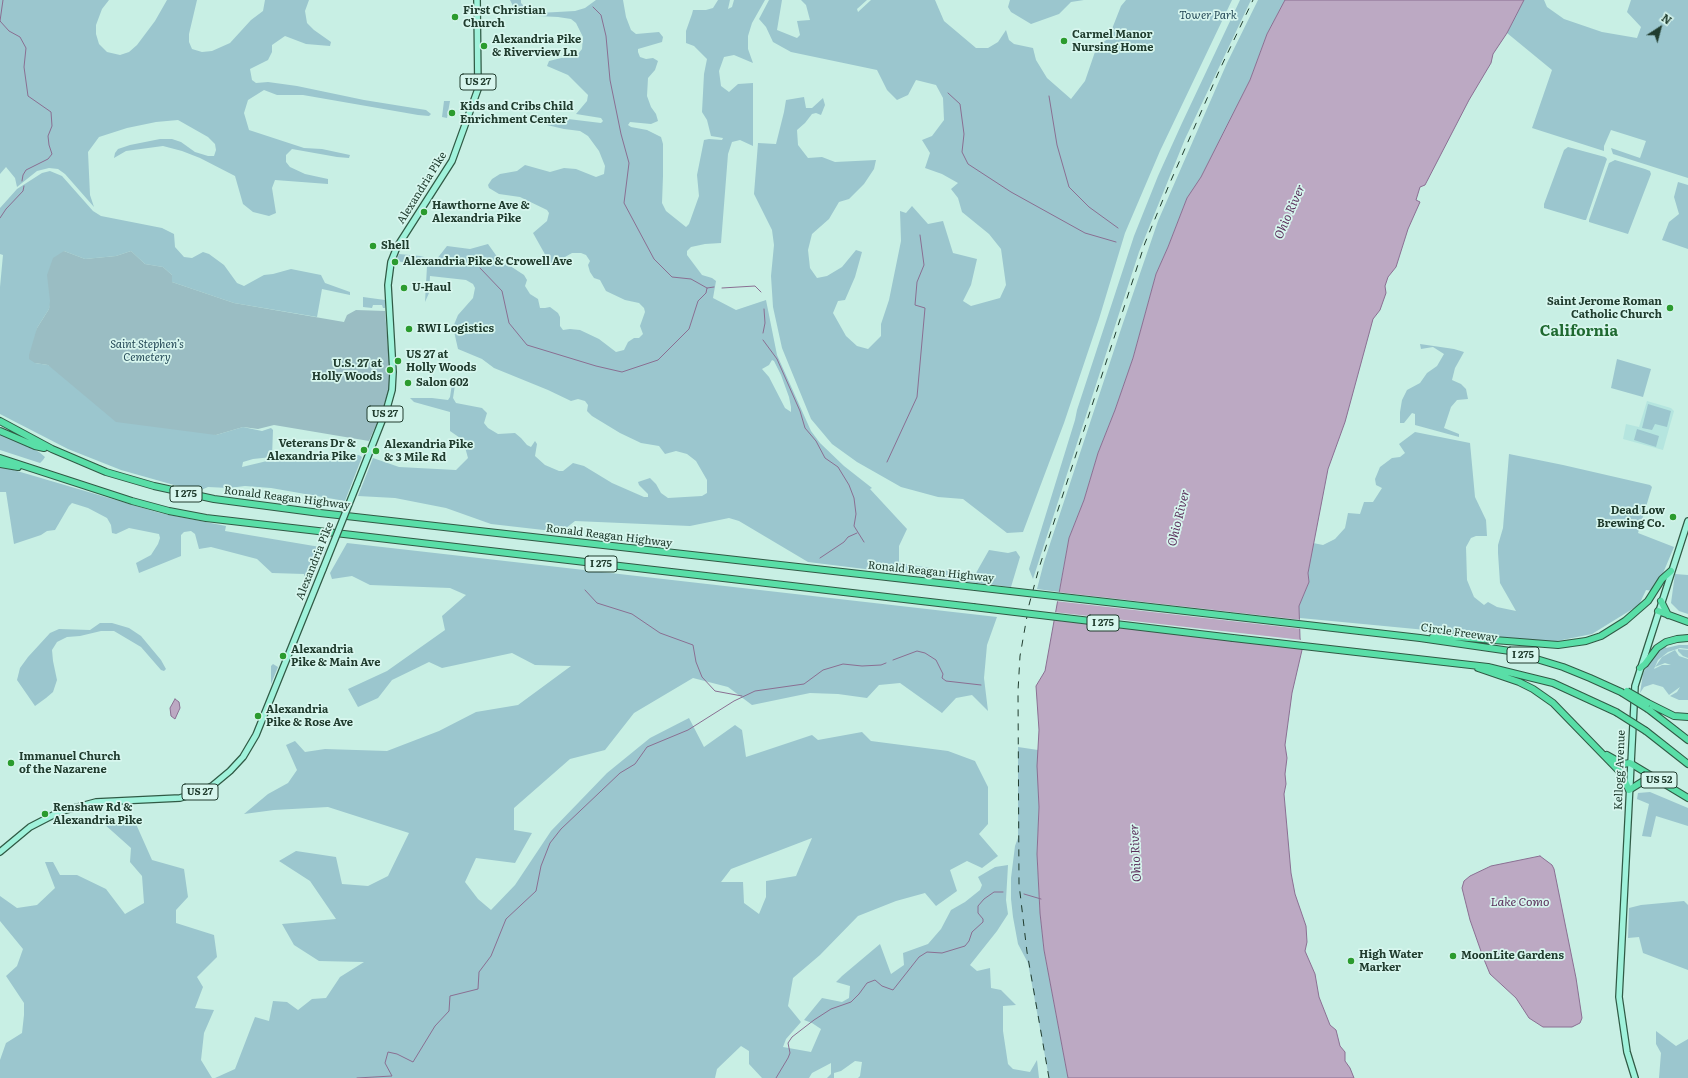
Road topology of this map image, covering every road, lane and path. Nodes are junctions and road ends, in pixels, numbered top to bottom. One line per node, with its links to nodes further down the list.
1 (477, 0): 28 (main road, Alexandria Pike / US 27, bridge)
2 (0, 421): 4 (highway, Ronald Reagan Highway / I 275)
3 (0, 431): 4 (highway)
4 (52, 449): 13 (highway, Ronald Reagan Highway / I 275, bridge)
5 (0, 458): 7 (highway, I 275)
6 (0, 464): 7 (highway)
7 (31, 469): 17 (highway, I 275, bridge)
8 (1688, 521): 9 (main road, Kellogg Avenue / US 52)
9 (1671, 571): 10 (main road, Kellogg Avenue / US 52); 15 (highway)
10 (1661, 601): 11 (main road, Kellogg Avenue / US 52); 12 (highway)
11 (1658, 611): 12 (highway); 18 (main road, Kellogg Avenue / US 52)
12 (1668, 615): 14 (highway)
13 (1229, 616): 15 (highway, Circle Freeway / I 275)
14 (1688, 622)
15 (1420, 638): 19 (highway, Circle Freeway / I 275, bridge)
16 (1688, 638): 18 (highway)
17 (1473, 664): 22 (highway); 24 (highway, I 275, bridge)
18 (1640, 668): 23 (main road, Kellogg Avenue / US 52)
19 (1648, 706): 20 (highway); 21 (highway, Circle Freeway / I 275)
20 (1688, 717)
21 (1688, 740)
22 (1596, 748): 23 (highway); 26 (highway)
23 (1630, 763): 25 (highway, US 52); 26 (main road, Kellogg Avenue)
24 (1688, 764)
25 (1658, 780): 26 (highway); 27 (highway, US 52)
26 (1629, 790): 29 (main road, Kellogg Avenue)
27 (1688, 798)
28 (0, 852)
29 (1635, 1078)

